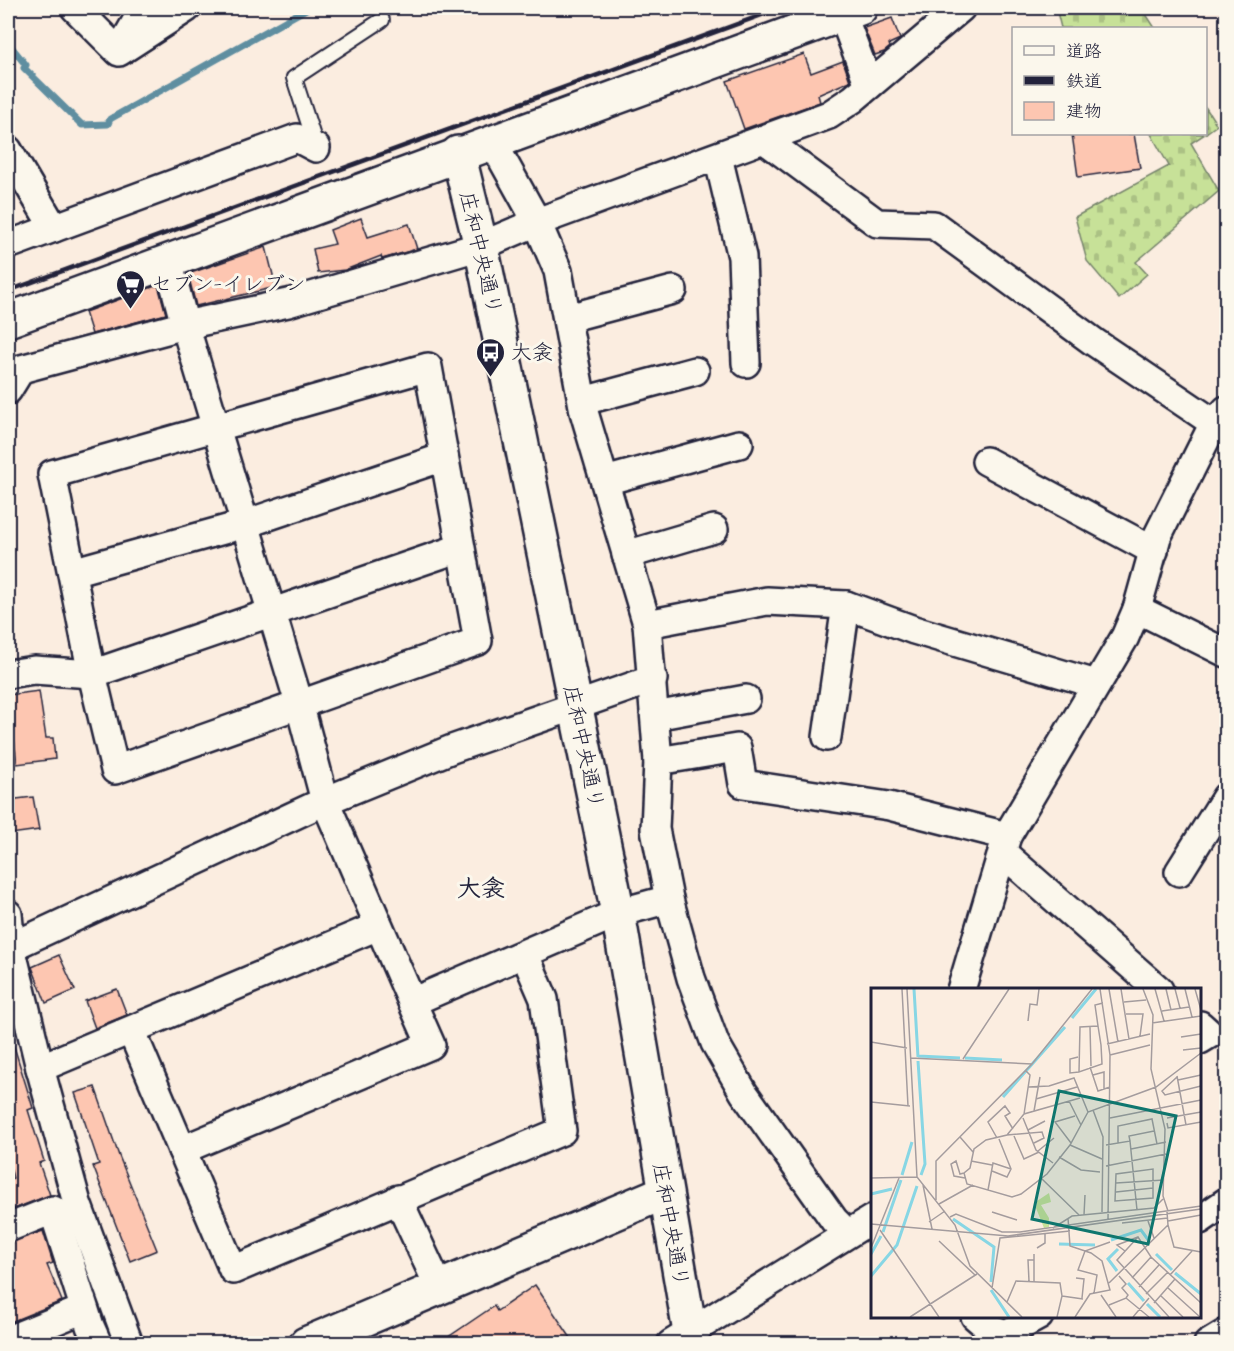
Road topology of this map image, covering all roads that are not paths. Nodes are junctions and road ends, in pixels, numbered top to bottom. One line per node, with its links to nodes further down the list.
1 (75, 8): 7 (street)
2 (144, 8): 7 (street)
3 (187, 8): 7 (street)
4 (961, 8): 8 (street)
5 (847, 10): 8 (street); 10 (street)
6 (382, 20): 11 (lane)
7 (119, 52)
8 (869, 85): 9 (street)
9 (765, 140): 14 (street); 28 (street)
10 (492, 141): 13 (street); 15 (street)
11 (316, 148): 16 (street)
12 (8, 150): 16 (street)
13 (458, 153): 18 (street, 庄和中央通り); 19 (street)
14 (718, 157): 15 (street); 24 (street)
15 (537, 222): 18 (street); 21 (street)
16 (54, 228): 17 (street)
17 (8, 245)
18 (481, 246): 23 (street); 51 (street, 庄和中央通り)
19 (168, 261): 22 (street); 23 (street)
20 (673, 290): 21 (street)
21 (568, 318): 27 (street)
22 (8, 320)
23 (185, 325): 26 (street); 29 (street)
24 (746, 363)
25 (695, 371): 27 (street)
26 (8, 390)
27 (582, 401): 33 (street)
28 (1220, 416): 37 (street)
29 (216, 428): 31 (street); 34 (street); 39 (street)
30 (739, 444): 33 (street)
31 (444, 457): 34 (street); 36 (street)
32 (986, 461): 37 (street)
33 (605, 481): 38 (street)
34 (245, 524): 39 (street); 42 (street)
35 (714, 529): 38 (street)
36 (460, 548): 42 (street); 50 (street)
37 (1154, 551): 41 (street)
38 (626, 555): 43 (street)
39 (72, 572): 46 (street)
40 (846, 605): 43 (street); 48 (street); 53 (street)
41 (1137, 609): 44 (street); 48 (street)
42 (271, 611): 46 (street); 50 (street)
43 (647, 624): 47 (street)
44 (1227, 653)
45 (8, 674): 46 (street)
46 (92, 674): 50 (street)
47 (653, 679): 51 (street); 52 (street)
48 (1096, 684): 57 (street)
49 (746, 699): 52 (street)
50 (299, 703): 56 (street)
51 (576, 707): 56 (street); 60 (street, 庄和中央通り)
52 (656, 716): 54 (street)
53 (827, 737)
54 (658, 761): 57 (street); 59 (street)
55 (1227, 797): 58 (street)
56 (325, 801): 62 (street); 63 (street)
57 (1005, 844): 65 (street); 66 (street)
58 (1179, 872)
59 (669, 899): 60 (street); 79 (street)
60 (618, 913): 64 (street); 73 (street, 庄和中央通り)
61 (8, 914): 63 (street)
62 (378, 926): 67 (street); 69 (street)
63 (11, 947): 71 (street)
64 (525, 955): 67 (street); 74 (street)
65 (962, 988)
66 (1157, 988)
67 (412, 1002): 72 (street)
68 (1201, 1026): 70 (street)
69 (132, 1032): 71 (street); 72 (street)
70 (1201, 1039)
71 (40, 1068): 89 (street)
72 (182, 1150): 74 (street)
73 (665, 1192): 80 (street); 87 (street, 庄和中央通り)
74 (398, 1199): 80 (street)
75 (1227, 1202): 76 (street)
76 (1201, 1219)
77 (871, 1221): 79 (street)
78 (8, 1228): 81 (street)
79 (847, 1233): 87 (street)
80 (439, 1287): 90 (street)
81 (84, 1309): 86 (street); 88 (street)
82 (976, 1318): 85 (street)
83 (1038, 1318): 85 (street)
84 (1227, 1333): 91 (street)
85 (1009, 1339)
86 (8, 1340)
87 (684, 1340)
88 (99, 1344)
89 (129, 1344)
90 (306, 1344)
91 (1208, 1344)

